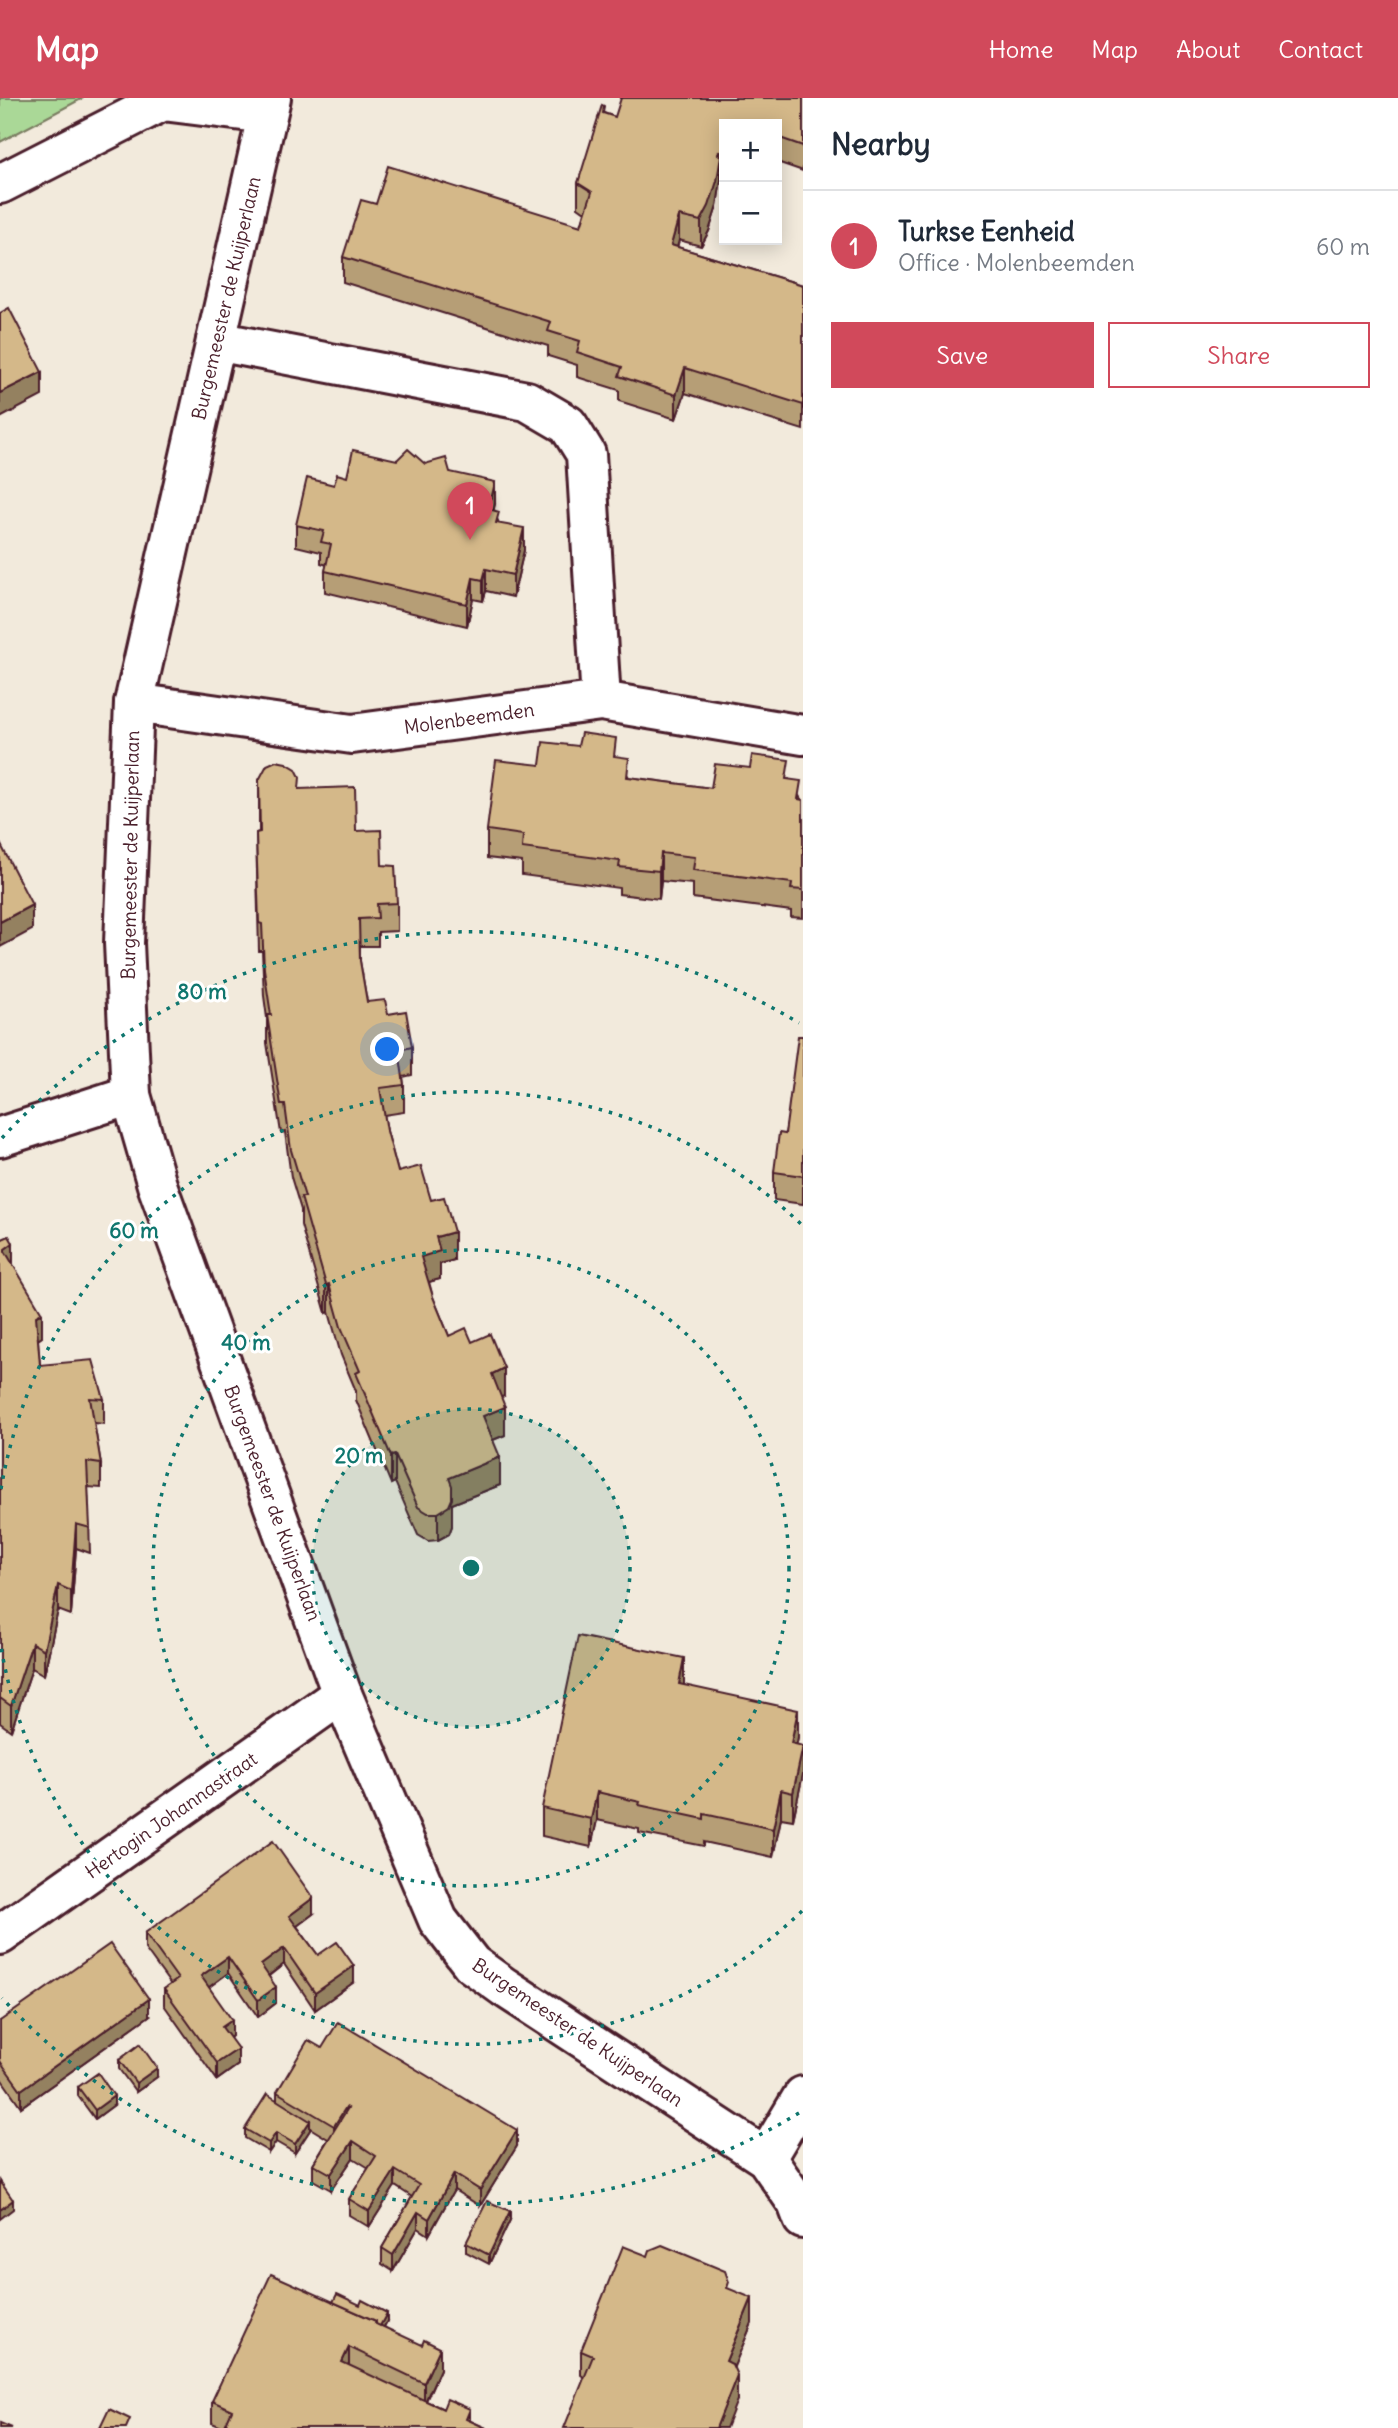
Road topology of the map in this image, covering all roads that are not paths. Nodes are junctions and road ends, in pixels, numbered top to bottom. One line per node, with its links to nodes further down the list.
1 (269, 106): 2 (street); 3 (street, Burgemeester de Kuijperlaan)
2 (0, 184)
3 (216, 341): 4 (street); 5 (street, Burgemeester de Kuijperlaan)
4 (601, 701): 5 (street, Molenbeemden); 6 (street, Molenbeemden)
5 (134, 703): 7 (street, Burgemeester de Kuijperlaan)
6 (803, 735)
7 (131, 1096): 8 (street); 9 (street, Burgemeester de Kuijperlaan)
8 (0, 1137)
9 (342, 1694): 10 (street, Hertogin Johannastraat); 12 (street, Burgemeester de Kuijperlaan)
10 (0, 1935)
11 (803, 2096): 12 (street)
12 (766, 2158): 13 (street)
13 (803, 2219)

